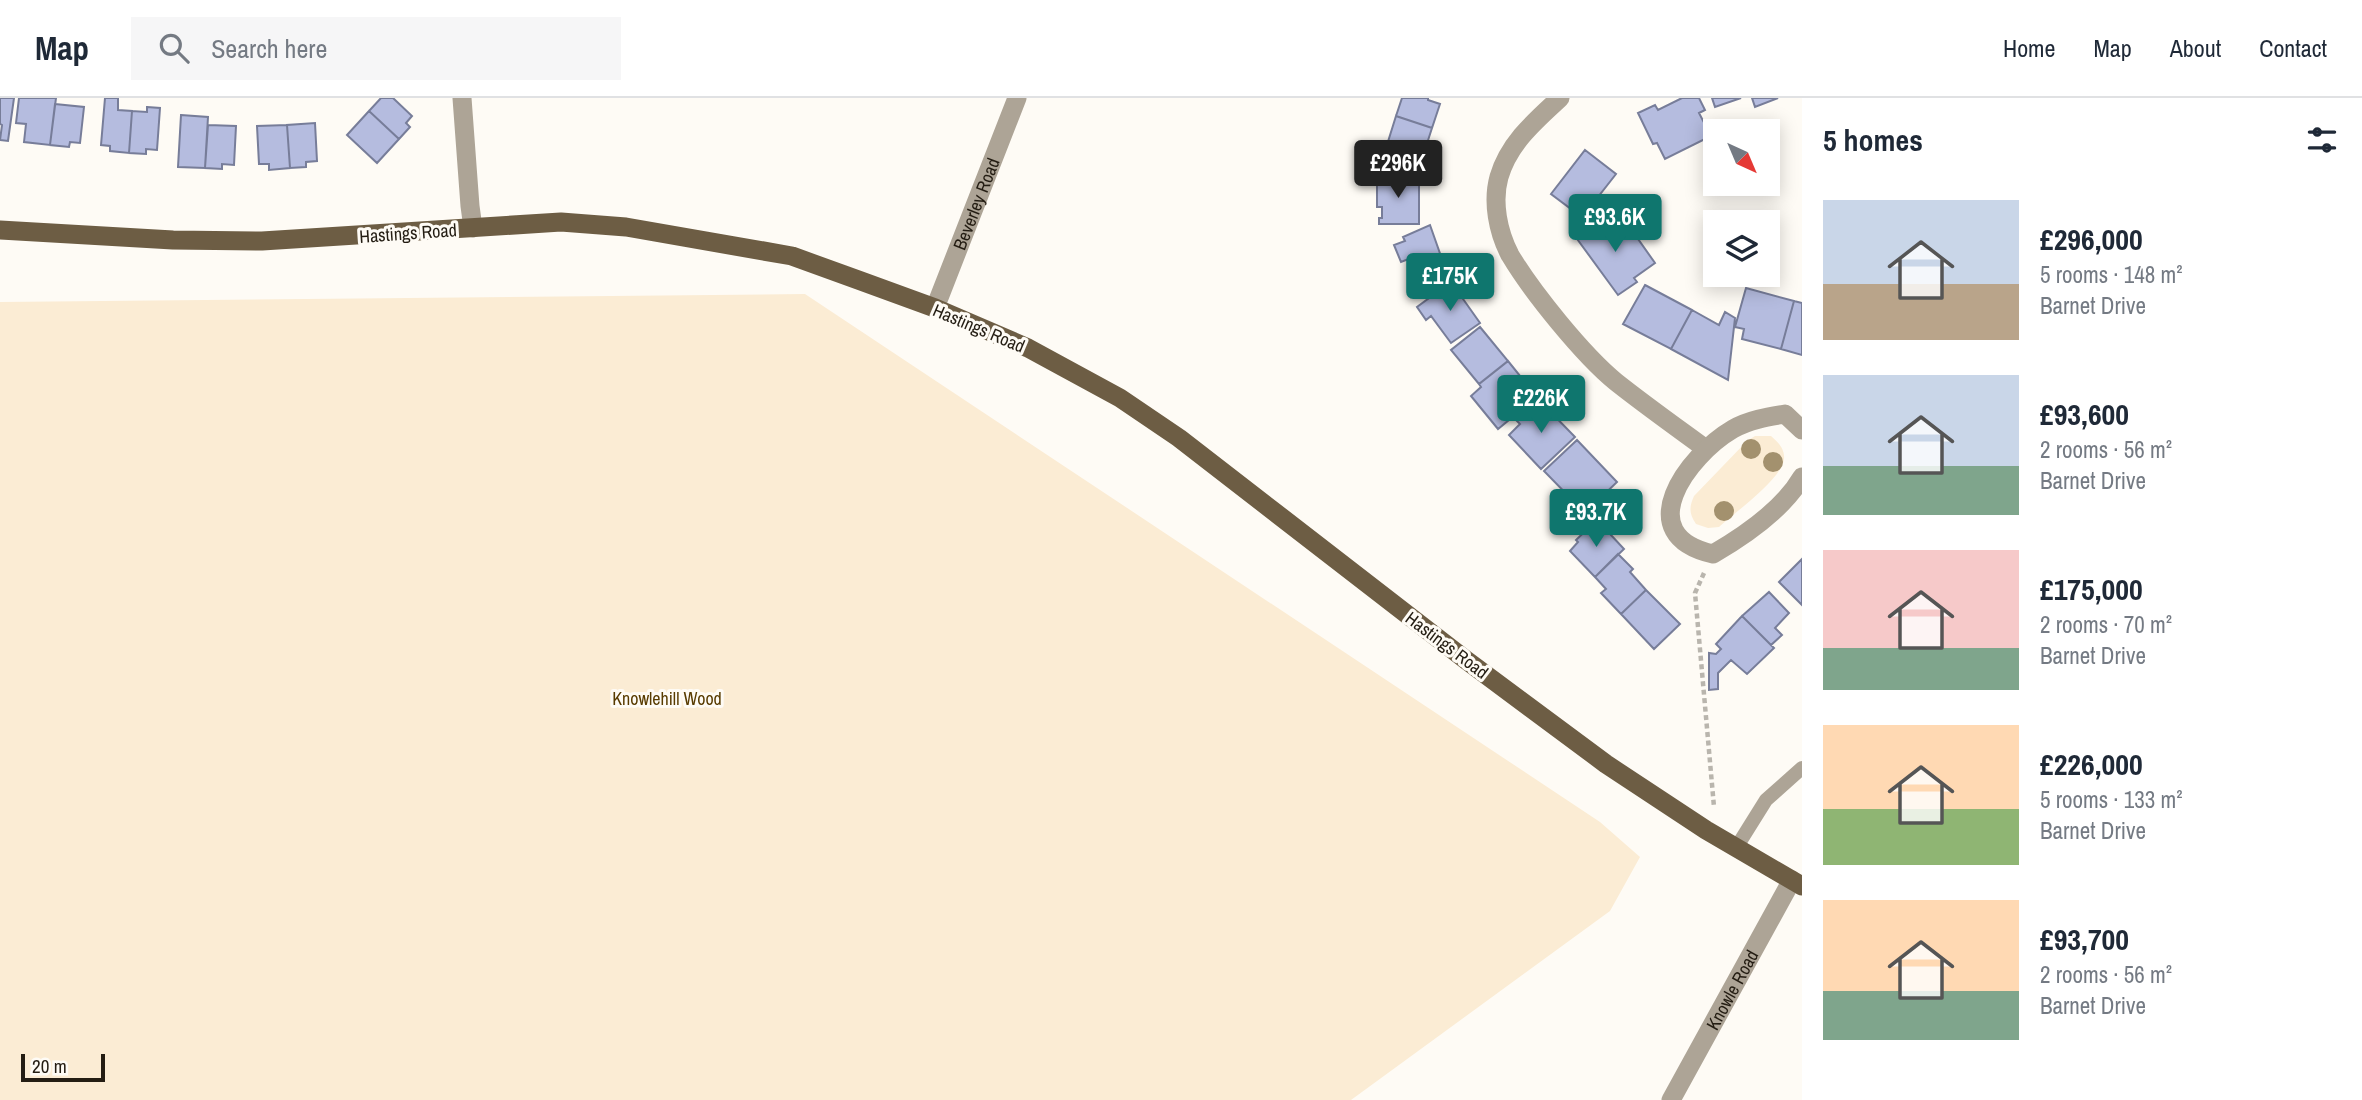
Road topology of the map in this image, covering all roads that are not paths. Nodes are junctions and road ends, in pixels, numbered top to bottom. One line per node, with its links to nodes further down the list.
1 (462, 98): 4 (street)
2 (1017, 98): 6 (street, Beverley Road)
3 (1560, 98): 8 (street)
4 (473, 228): 5 (main road, Hastings Road); 6 (main road, Hastings Road)
5 (0, 230)
6 (935, 308): 11 (main road, Hastings Road)
7 (1802, 430): 8 (street)
8 (1706, 449): 9 (street)
9 (1802, 477)
10 (1802, 768): 11 (lane)
11 (1736, 848): 12 (main road, Hastings Road)
12 (1797, 883): 13 (street, Knowle Road)
13 (1671, 1100)

